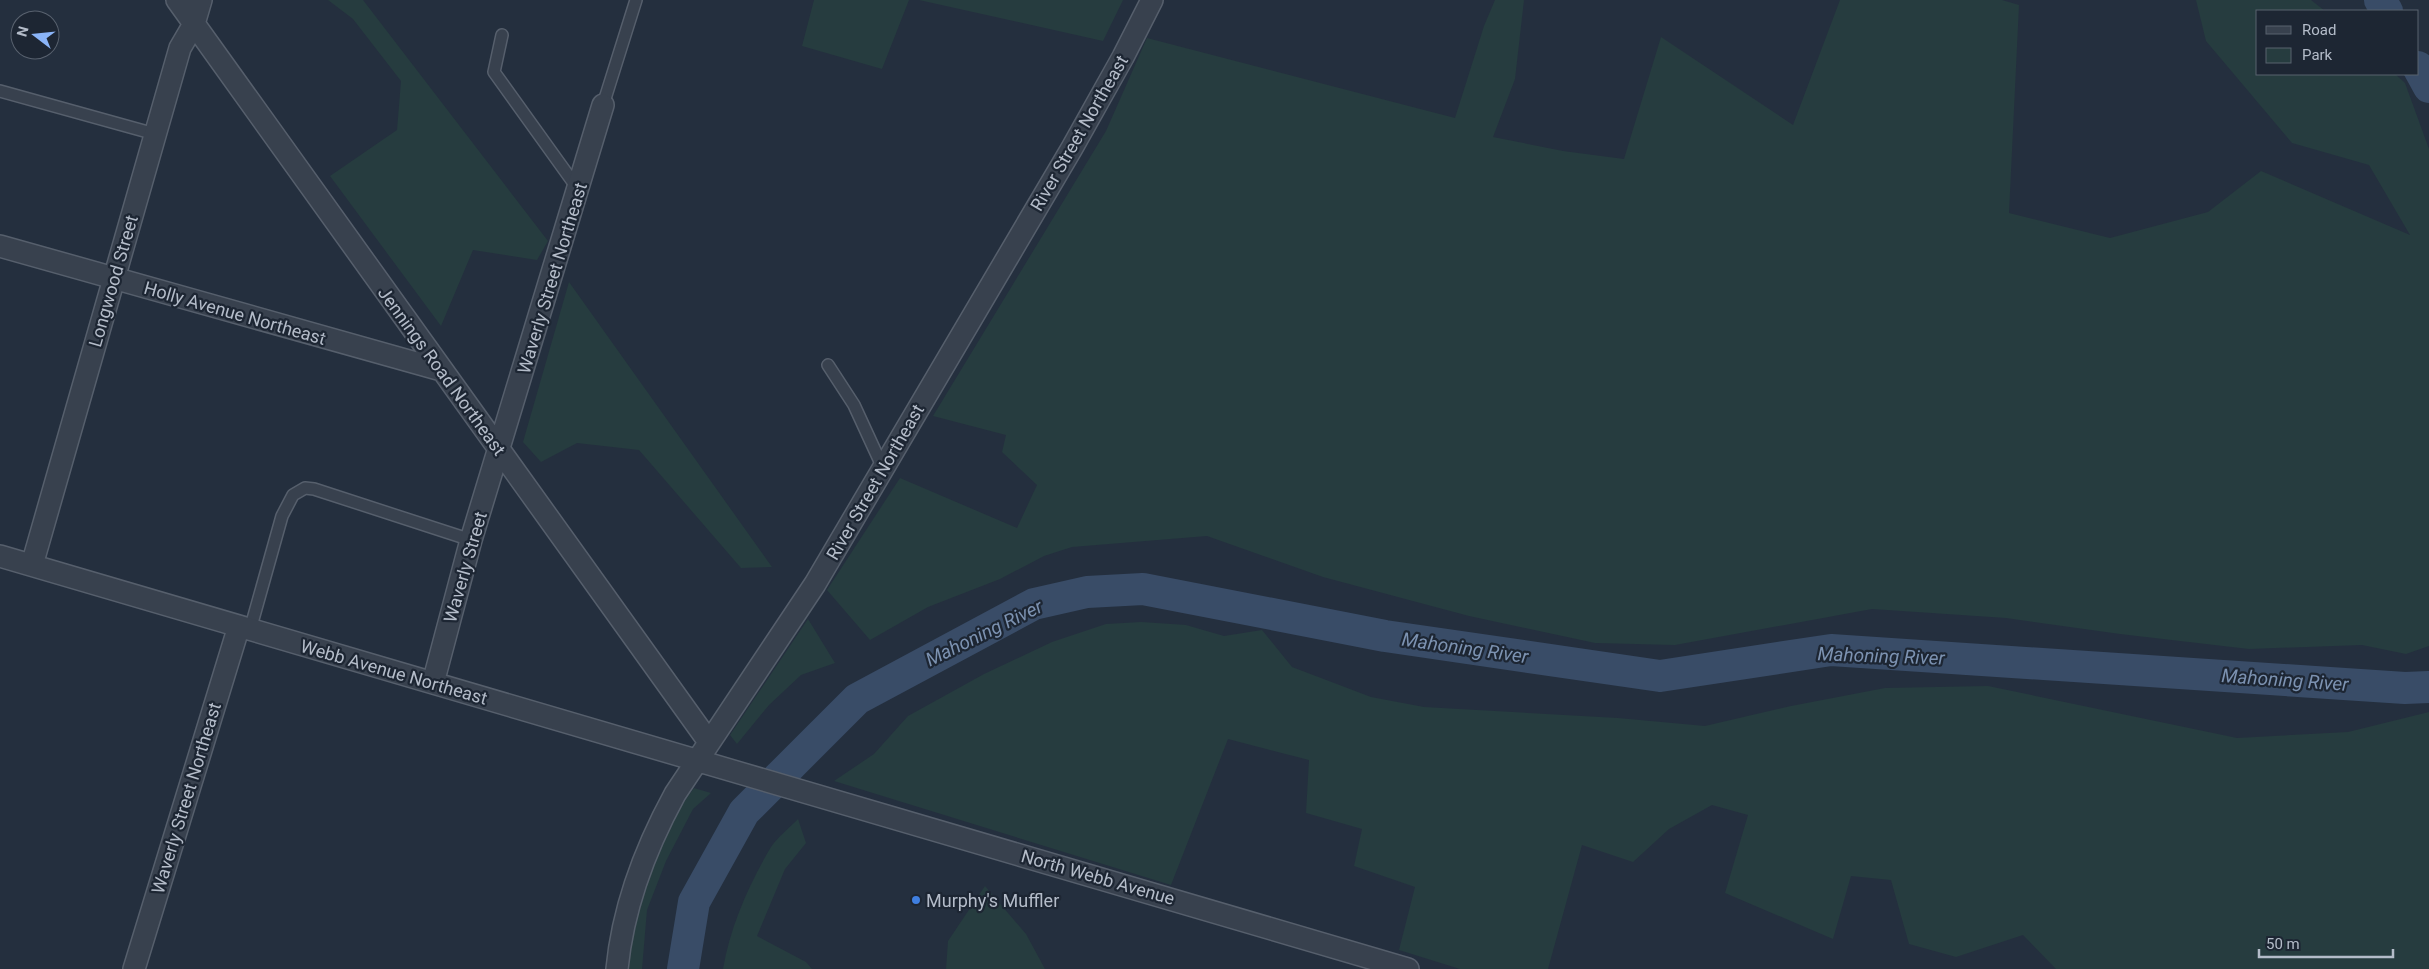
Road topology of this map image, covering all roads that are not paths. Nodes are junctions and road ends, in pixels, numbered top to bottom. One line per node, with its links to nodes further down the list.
1 (177, 0): 5 (street, Jennings Road Northeast)
2 (201, 0): 5 (street, Longwood Street)
3 (636, 0): 8 (lane)
4 (1152, 0): 16 (street, River Street Northeast)
5 (194, 24): 9 (street, Longwood Street); 14 (street, Jennings Road Northeast)
6 (502, 36): 10 (lane)
7 (0, 91): 9 (lane)
8 (603, 105): 10 (street, Waverly Street Northeast)
9 (155, 134): 12 (street, Longwood Street)
10 (578, 189): 15 (street, Waverly Street Northeast)
11 (0, 246): 12 (street, Holly Avenue Northeast)
12 (114, 279): 14 (street, Holly Avenue Northeast); 19 (street, Longwood Street)
13 (828, 365): 16 (lane)
14 (441, 370): 15 (street, Jennings Road Northeast)
15 (499, 451): 17 (street, Waverly Street); 22 (street, Jennings Road Northeast)
16 (883, 468): 22 (street, River Street Northeast)
17 (471, 540): 20 (lane); 21 (street, Waverly Street)
18 (0, 556): 19 (street, Webb Avenue Northeast)
19 (32, 565): 20 (street, Webb Avenue Northeast)
20 (244, 628): 21 (street, Webb Avenue Northeast); 25 (street, Waverly Street Northeast)
21 (433, 683): 23 (street, Webb Avenue Northeast)
22 (709, 742): 23 (street, River Street Northeast)
23 (696, 760): 24 (street, Webb Avenue Northeast); 26 (street, River Street Northeast)
24 (788, 786): 27 (street, North Webb Avenue)
25 (134, 969)
26 (617, 969)
27 (1408, 969)

